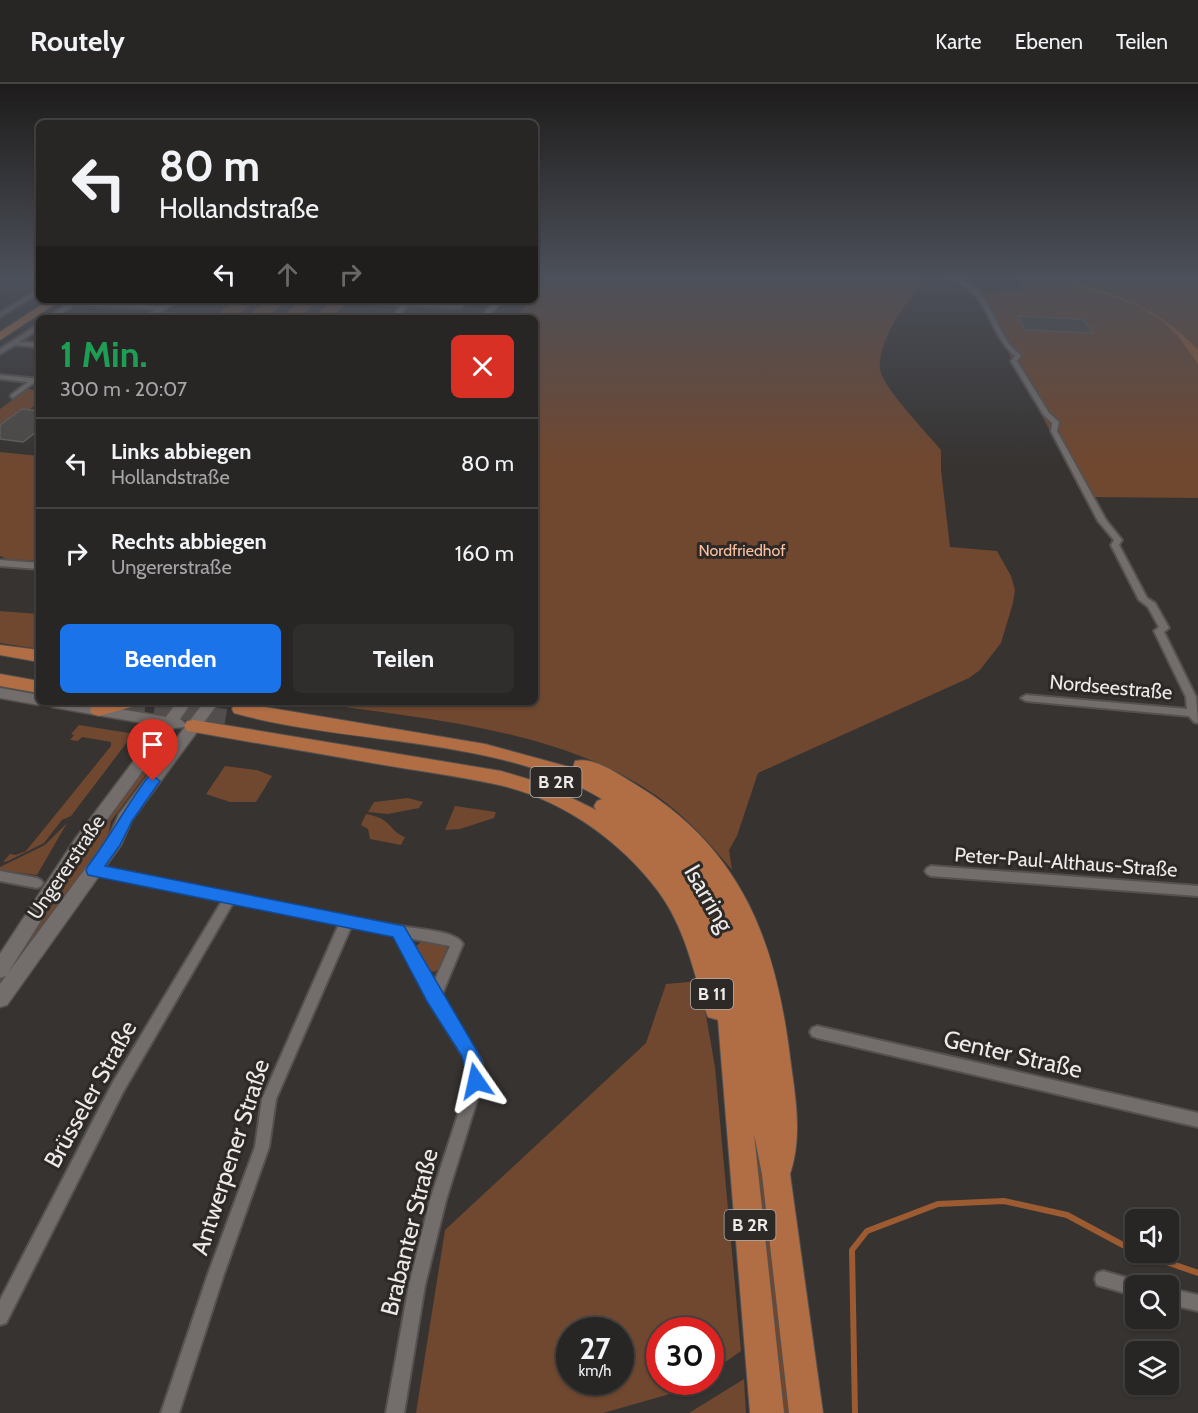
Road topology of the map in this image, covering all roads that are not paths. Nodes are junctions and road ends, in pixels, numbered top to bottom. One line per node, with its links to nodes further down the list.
1 (20, 339): 3 (street)
2 (1004, 339): 29 (street)
3 (14, 343): 4 (street); 5 (street)
4 (36, 345)
5 (0, 352)
6 (0, 377): 7 (street)
7 (36, 383)
8 (36, 383): 9 (street)
9 (13, 396)
10 (0, 563): 11 (street)
11 (36, 566)
12 (0, 650): 13 (highway)
13 (36, 656)
14 (0, 659): 15 (highway)
15 (36, 665)
16 (0, 670): 17 (highway)
17 (36, 676)
18 (0, 680): 19 (highway)
19 (36, 686)
20 (0, 693): 22 (main road)
21 (1026, 698): 29 (street, Nordseestraße)
22 (36, 699)
23 (70, 705): 27 (main road)
24 (117, 705): 27 (highway)
25 (183, 705): 30 (main road, Ungererstraße)
26 (210, 705): 31 (main road, Ungererstraße)
27 (99, 710): 30 (main road)
28 (245, 710): 44 (highway, Isarring / B 2R); 54 (highway, B 2R)
29 (1195, 716)
30 (171, 722): 31 (main road); 40 (main road, Ungererstraße)
31 (194, 726): 32 (main road, Ungererstraße); 44 (highway, B 11)
32 (94, 870): 37 (street); 42 (main road, Ungererstraße)
33 (931, 871): 36 (street, Peter-Paul-Althaus-Straße)
34 (0, 876): 35 (street)
35 (38, 883)
36 (1198, 891)
37 (229, 899): 38 (street); 50 (street, Brüsseler Straße)
38 (347, 921): 39 (street); 51 (street, Antwerpener Straße)
39 (398, 931): 41 (street); 41 (street)
40 (0, 970)
41 (434, 998): 52 (street, Brabanter Straße)
42 (0, 999)
43 (818, 1032): 45 (street, Genter Straße)
44 (732, 1038): 53 (highway, Isarring / B 2R)
45 (1198, 1120)
46 (1103, 1279): 47 (street)
47 (1125, 1285)
48 (1179, 1299): 49 (street)
49 (1198, 1303)
50 (0, 1317)
51 (170, 1413)
52 (395, 1413)
53 (767, 1413)
54 (806, 1413)

